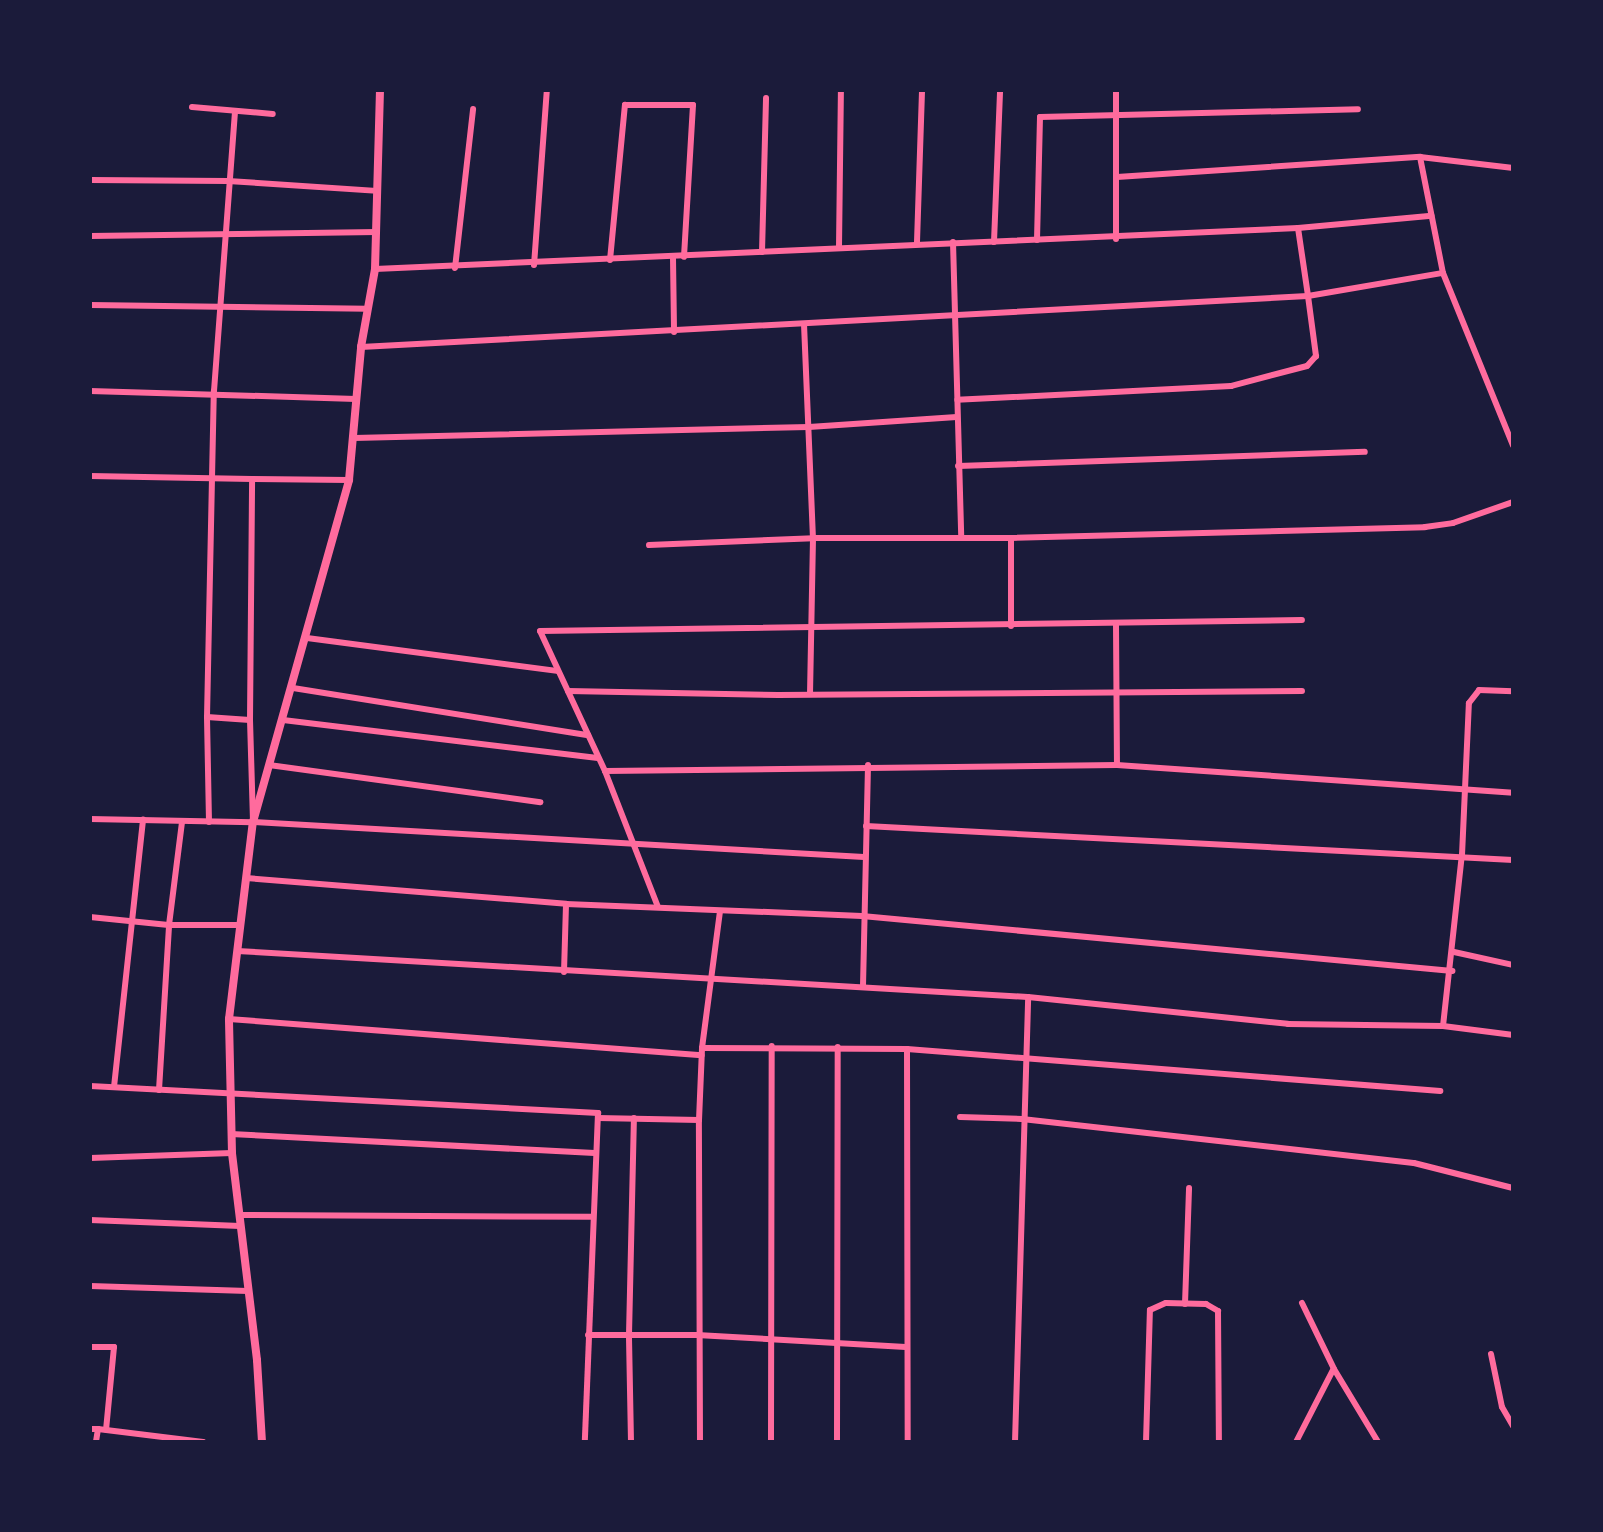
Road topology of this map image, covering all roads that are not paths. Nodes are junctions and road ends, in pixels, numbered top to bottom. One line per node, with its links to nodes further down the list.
1 (380, 90): 19 (street)
2 (548, 90): 35 (street)
3 (841, 90): 30 (street)
4 (922, 90): 27 (street)
5 (1000, 90): 29 (street)
6 (1116, 90): 13 (street)
7 (766, 98): 31 (street)
8 (192, 107): 11 (street)
9 (473, 109): 36 (street)
10 (1358, 109): 13 (street)
11 (235, 112): 12 (street); 18 (street)
12 (273, 114)
13 (1117, 114): 16 (street); 26 (street)
14 (1420, 157): 15 (street); 16 (street); 20 (street)
15 (1513, 168)
16 (1117, 177): 25 (street)
17 (90, 180): 18 (street)
18 (228, 181): 19 (street); 23 (street)
19 (376, 191): 22 (street)
20 (1430, 216): 21 (street); 38 (street)
21 (1298, 228): 25 (street); 39 (street)
22 (376, 232): 23 (street); 37 (street)
23 (227, 234): 24 (street); 42 (street)
24 (90, 236)
25 (1116, 239): 26 (street)
26 (1037, 240): 29 (street)
27 (917, 242): 28 (street); 30 (street)
28 (953, 242): 29 (street); 43 (street)
29 (994, 242)
30 (839, 247): 31 (street)
31 (762, 252): 32 (street)
32 (684, 257): 33 (street); 34 (street)
33 (672, 258): 34 (street); 45 (street)
34 (610, 260): 35 (street)
35 (534, 265): 36 (street)
36 (455, 268): 37 (street)
37 (376, 269): 41 (street)
38 (1443, 273): 39 (street); 54 (street)
39 (1308, 296): 43 (street); 50 (street)
40 (90, 306): 42 (street)
41 (367, 309): 42 (street); 46 (street)
42 (220, 310): 48 (street)
43 (956, 316): 44 (street); 50 (street)
44 (804, 324): 45 (street); 52 (street)
45 (674, 332): 46 (street)
46 (360, 347): 49 (street)
47 (90, 391): 48 (street)
48 (214, 391): 49 (street); 58 (street)
49 (356, 398): 53 (street)
50 (957, 400): 51 (street)
51 (957, 418): 52 (street); 56 (street)
52 (809, 427): 53 (street); 63 (street)
53 (354, 438): 60 (street)
54 (1513, 444)
55 (1365, 452): 56 (street)
56 (958, 466): 62 (street)
57 (90, 476): 58 (street)
58 (211, 476): 59 (street); 78 (street)
59 (252, 479): 60 (street); 79 (street)
60 (349, 480): 70 (street)
61 (1513, 502): 64 (street)
62 (961, 535): 63 (street); 64 (street)
63 (813, 538): 65 (street); 69 (street)
64 (1011, 538): 68 (street)
65 (649, 546)
66 (1302, 620): 67 (street)
67 (1116, 624): 68 (street); 77 (street)
68 (1010, 626): 69 (street)
69 (812, 629): 71 (street); 76 (street)
70 (307, 638): 71 (street); 72 (street)
71 (557, 671): 73 (street)
72 (293, 688): 80 (street); 81 (street)
73 (568, 691): 76 (street); 81 (street)
74 (1302, 691): 77 (street)
75 (1513, 691): 87 (street)
76 (810, 694): 77 (street)
77 (1119, 694): 85 (street)
78 (206, 718): 79 (street); 93 (street)
79 (250, 720): 94 (street)
80 (283, 720): 82 (street); 83 (street)
81 (588, 735): 82 (street)
82 (598, 758): 86 (street)
83 (268, 764): 89 (street); 94 (street)
84 (868, 765): 85 (street); 86 (street); 95 (street)
85 (1117, 765): 87 (street)
86 (605, 771): 96 (street)
87 (1466, 789): 88 (street); 97 (street)
88 (1513, 794)
89 (540, 802)
90 (143, 820): 91 (street); 92 (street); 106 (street)
91 (90, 821)
92 (182, 822): 93 (street); 107 (street)
93 (209, 822): 94 (street)
94 (253, 822): 96 (street); 100 (street)
95 (866, 826): 97 (street); 98 (street)
96 (634, 845): 98 (street); 102 (street)
97 (1462, 855): 99 (street); 110 (street)
98 (864, 856): 104 (street)
99 (1513, 860)
100 (245, 878): 101 (street); 108 (street)
101 (566, 904): 102 (street); 112 (street)
102 (658, 907): 103 (street)
103 (720, 912): 104 (street); 114 (street)
104 (862, 916): 113 (street); 115 (street)
105 (90, 917): 106 (street)
106 (131, 920): 107 (street); 126 (street)
107 (169, 925): 108 (street); 127 (street)
108 (240, 925): 109 (street)
109 (237, 950): 112 (street); 117 (street)
110 (1454, 952): 111 (street); 113 (street)
111 (1513, 965)
112 (564, 972): 114 (street)
113 (1452, 972): 118 (street)
114 (710, 979): 115 (street); 123 (street)
115 (863, 986): 116 (street)
116 (1028, 997): 118 (street); 124 (street)
117 (230, 1020): 123 (street); 128 (street)
118 (1443, 1026): 119 (street)
119 (1513, 1035)
120 (772, 1046): 121 (street); 123 (street); 152 (street)
121 (838, 1047): 122 (street); 153 (street)
122 (907, 1049): 124 (street); 155 (street)
123 (702, 1051): 134 (street)
124 (1024, 1056): 129 (street); 133 (street)
125 (90, 1086): 126 (street)
126 (114, 1088): 127 (street)
127 (159, 1090): 128 (street)
128 (228, 1090): 131 (street); 135 (street)
129 (1440, 1092)
130 (960, 1117): 133 (street)
131 (598, 1118): 132 (street); 137 (street)
132 (634, 1118): 134 (street); 150 (street)
133 (1022, 1119): 140 (street); 169 (street)
134 (699, 1120): 151 (street)
135 (230, 1134): 136 (street); 137 (street)
136 (232, 1153): 138 (street); 141 (street)
137 (595, 1153): 142 (street)
138 (90, 1158)
139 (1189, 1188): 148 (street)
140 (1513, 1188)
141 (239, 1215): 142 (street); 144 (street)
142 (593, 1217): 149 (street)
143 (90, 1220): 144 (street)
144 (240, 1226): 146 (street)
145 (90, 1286): 146 (street)
146 (248, 1291): 162 (street)
147 (1302, 1303): 157 (street)
148 (1184, 1304): 170 (street); 171 (street)
149 (588, 1335): 150 (street); 163 (street)
150 (628, 1335): 151 (street); 164 (street)
151 (697, 1335): 152 (street); 165 (street)
152 (771, 1338): 153 (street); 166 (street)
153 (835, 1342): 155 (street); 167 (street)
154 (90, 1347): 159 (street)
155 (906, 1347): 168 (street)
156 (1491, 1354): 158 (street)
157 (1334, 1369): 172 (street); 173 (street)
158 (1513, 1426)
159 (98, 1429): 160 (street); 161 (street)
160 (96, 1442)
161 (204, 1442)
162 (262, 1442)
163 (586, 1442)
164 (631, 1442)
165 (700, 1442)
166 (771, 1442)
167 (837, 1442)
168 (908, 1442)
169 (1015, 1442)
170 (1146, 1442)
171 (1219, 1442)
172 (1296, 1442)
173 (1378, 1442)

